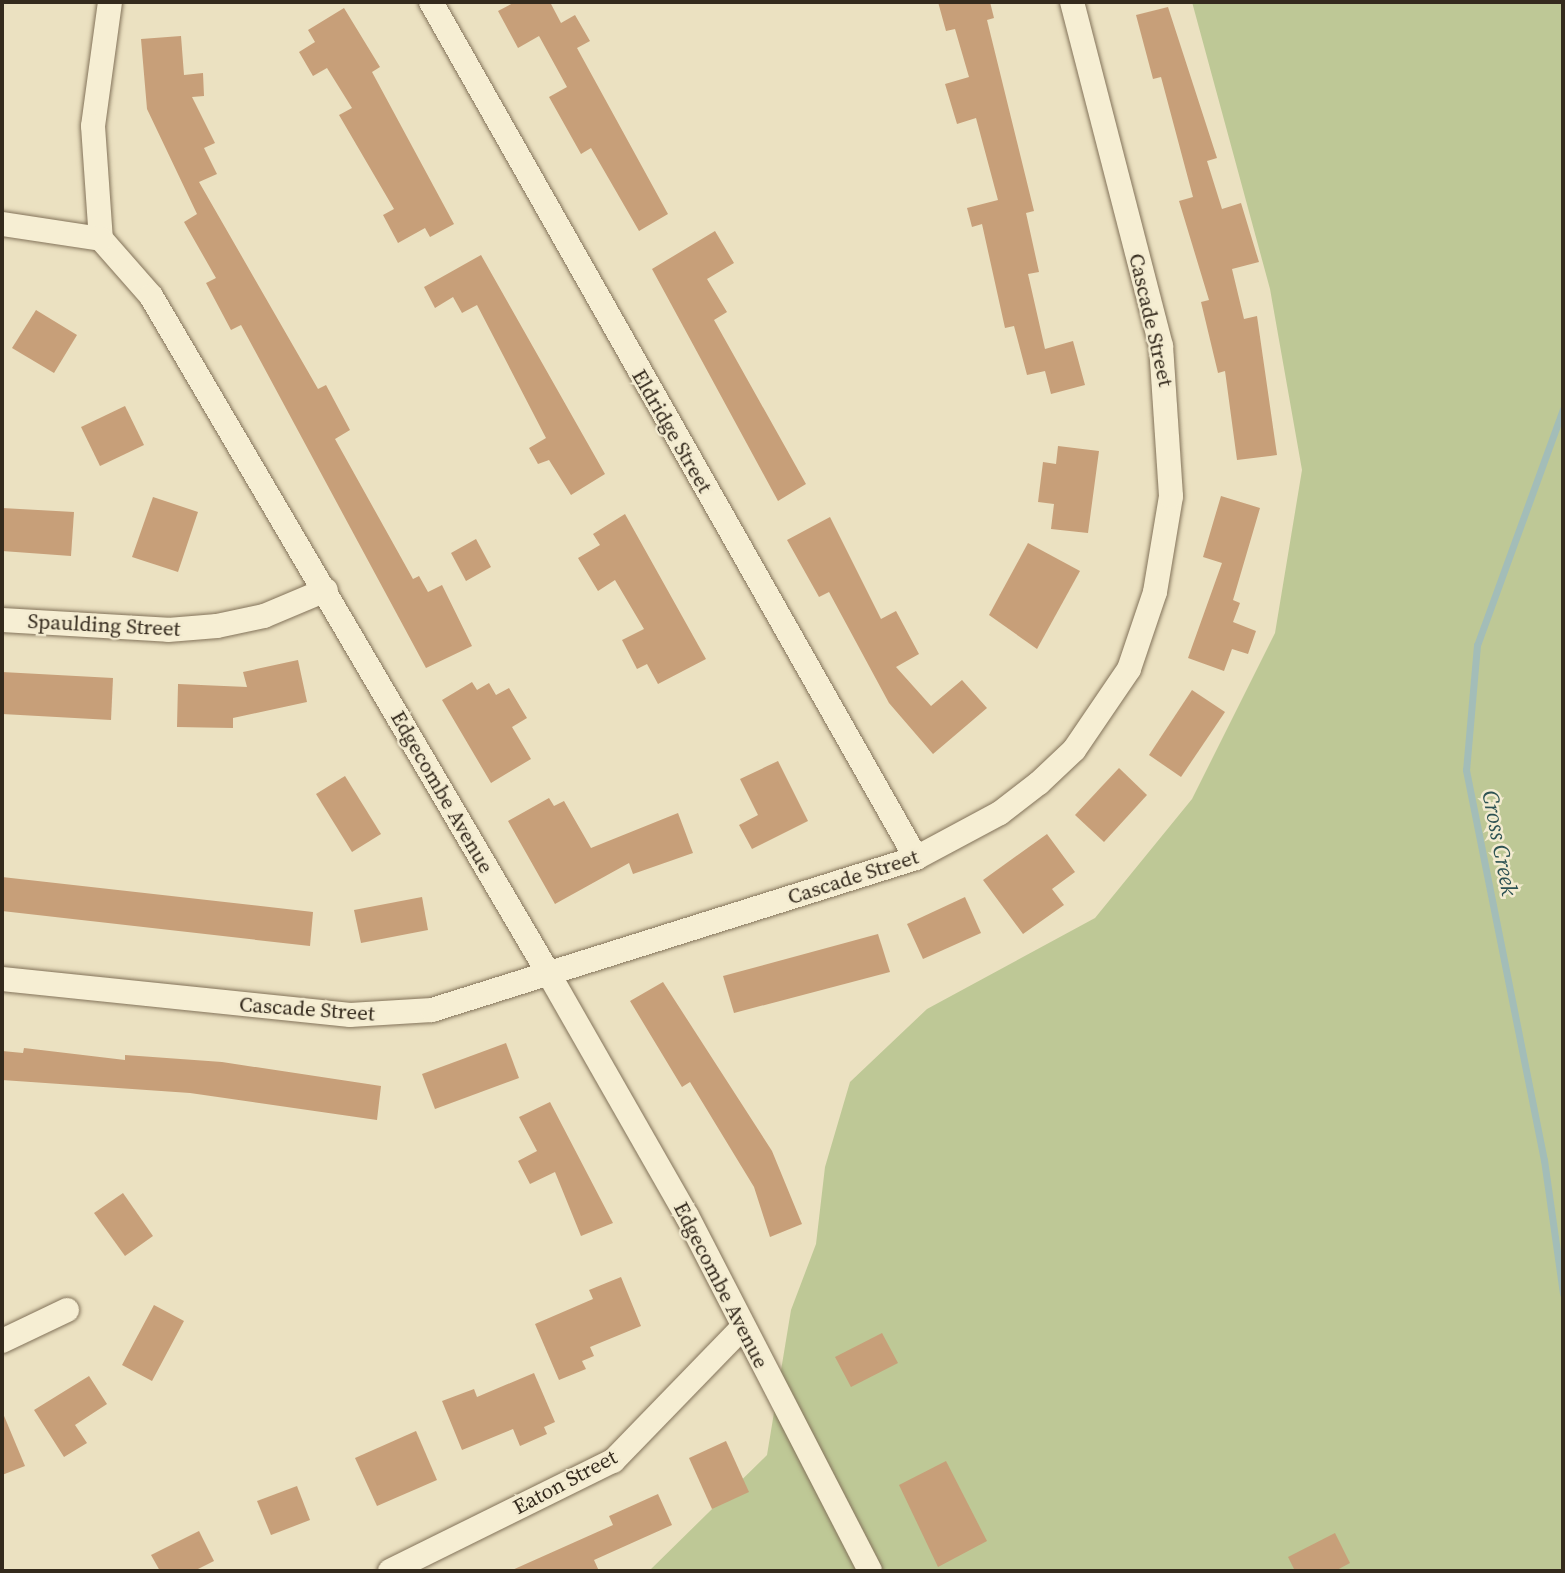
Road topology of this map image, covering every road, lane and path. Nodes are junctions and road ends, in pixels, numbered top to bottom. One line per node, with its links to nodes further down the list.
1 (110, 2): 5 (street)
2 (431, 2): 8 (street, Eldridge Street)
3 (1072, 2): 8 (street, Cascade Street)
4 (2, 224): 5 (street)
5 (101, 239): 6 (street, Edgecombe Avenue)
6 (326, 590): 7 (street, Spaulding Street); 9 (street, Edgecombe Avenue)
7 (2, 620)
8 (916, 858): 9 (street, Cascade Street)
9 (550, 976): 10 (street, Cascade Street); 12 (street, Edgecombe Avenue)
10 (2, 979)
11 (67, 1310): 13 (street)
12 (742, 1328): 14 (street, Eaton Street); 15 (street, Edgecombe Avenue)
13 (2, 1341)
14 (390, 1571)
15 (870, 1571)

